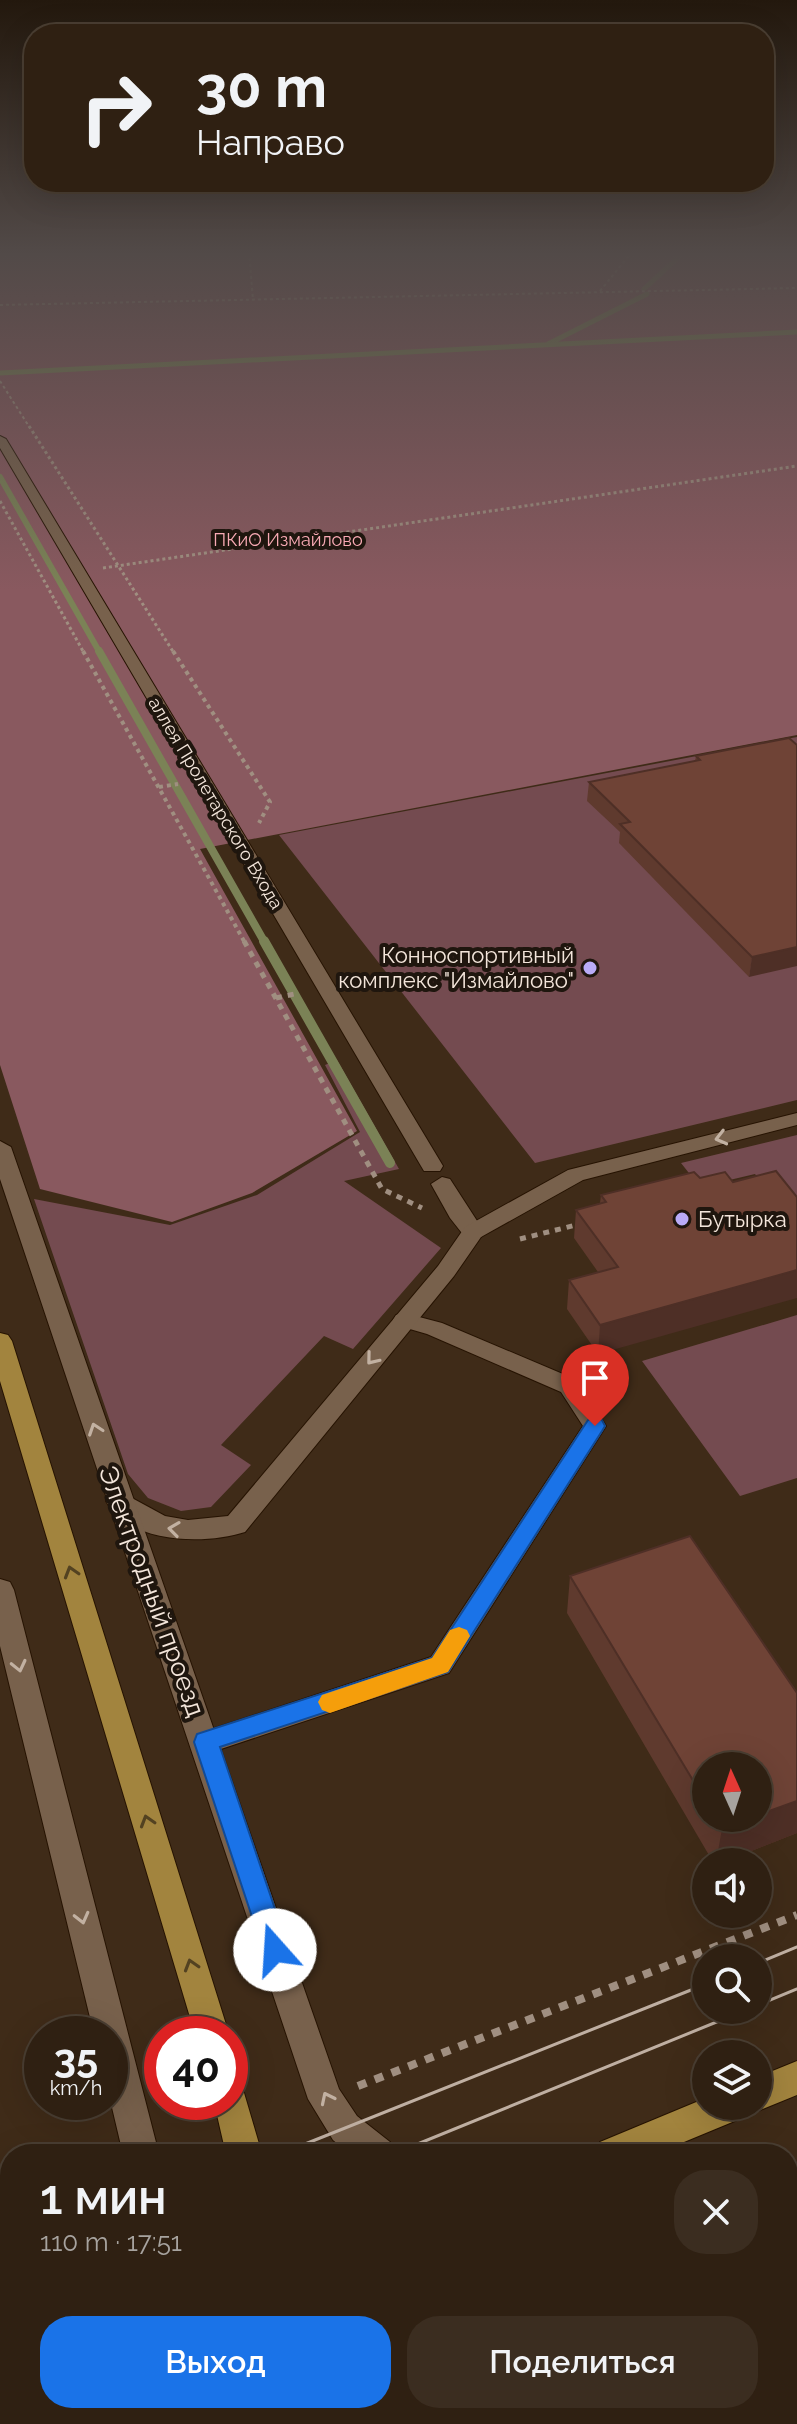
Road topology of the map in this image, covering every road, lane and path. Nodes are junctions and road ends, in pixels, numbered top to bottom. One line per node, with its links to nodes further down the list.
1 (0, 381): 5 (path)
2 (0, 439): 6 (street, аллея Пролетарского Входа)
3 (797, 466): 5 (path)
4 (0, 501): 8 (path)
5 (119, 566): 6 (path); 11 (path)
6 (78, 572): 11 (street, аллея Пролетарского Входа)
7 (79, 628): 8 (path)
8 (71, 629): 10 (path)
9 (166, 786): 10 (path)
10 (159, 787): 13 (path)
11 (244, 848): 17 (street, аллея Пролетарского Входа)
12 (299, 993): 13 (path)
13 (276, 998): 17 (path)
14 (797, 1119): 17 (street, one-way to 17)
15 (0, 1147): 20 (street, Электродный проезд, one-way to 15)
16 (582, 1224): 17 (path)
17 (473, 1232): 18 (street)
18 (404, 1320): 20 (street, one-way to 20); 22 (lane)
19 (0, 1341): 24 (main road, one-way to 19)
20 (119, 1501): 22 (street, Электродный проезд)
21 (2, 1605): 30 (street, one-way to 30)
22 (206, 1742): 32 (street, Электродный проезд, one-way to 22)
23 (797, 1915): 26 (path)
24 (206, 2016)
25 (797, 2078): 27 (main road)
26 (357, 2086)
27 (772, 2088)
28 (236, 2120): 31 (main road)
29 (696, 2120): 33 (main road)
30 (138, 2144)
31 (242, 2144)
32 (365, 2144)
33 (637, 2144)

